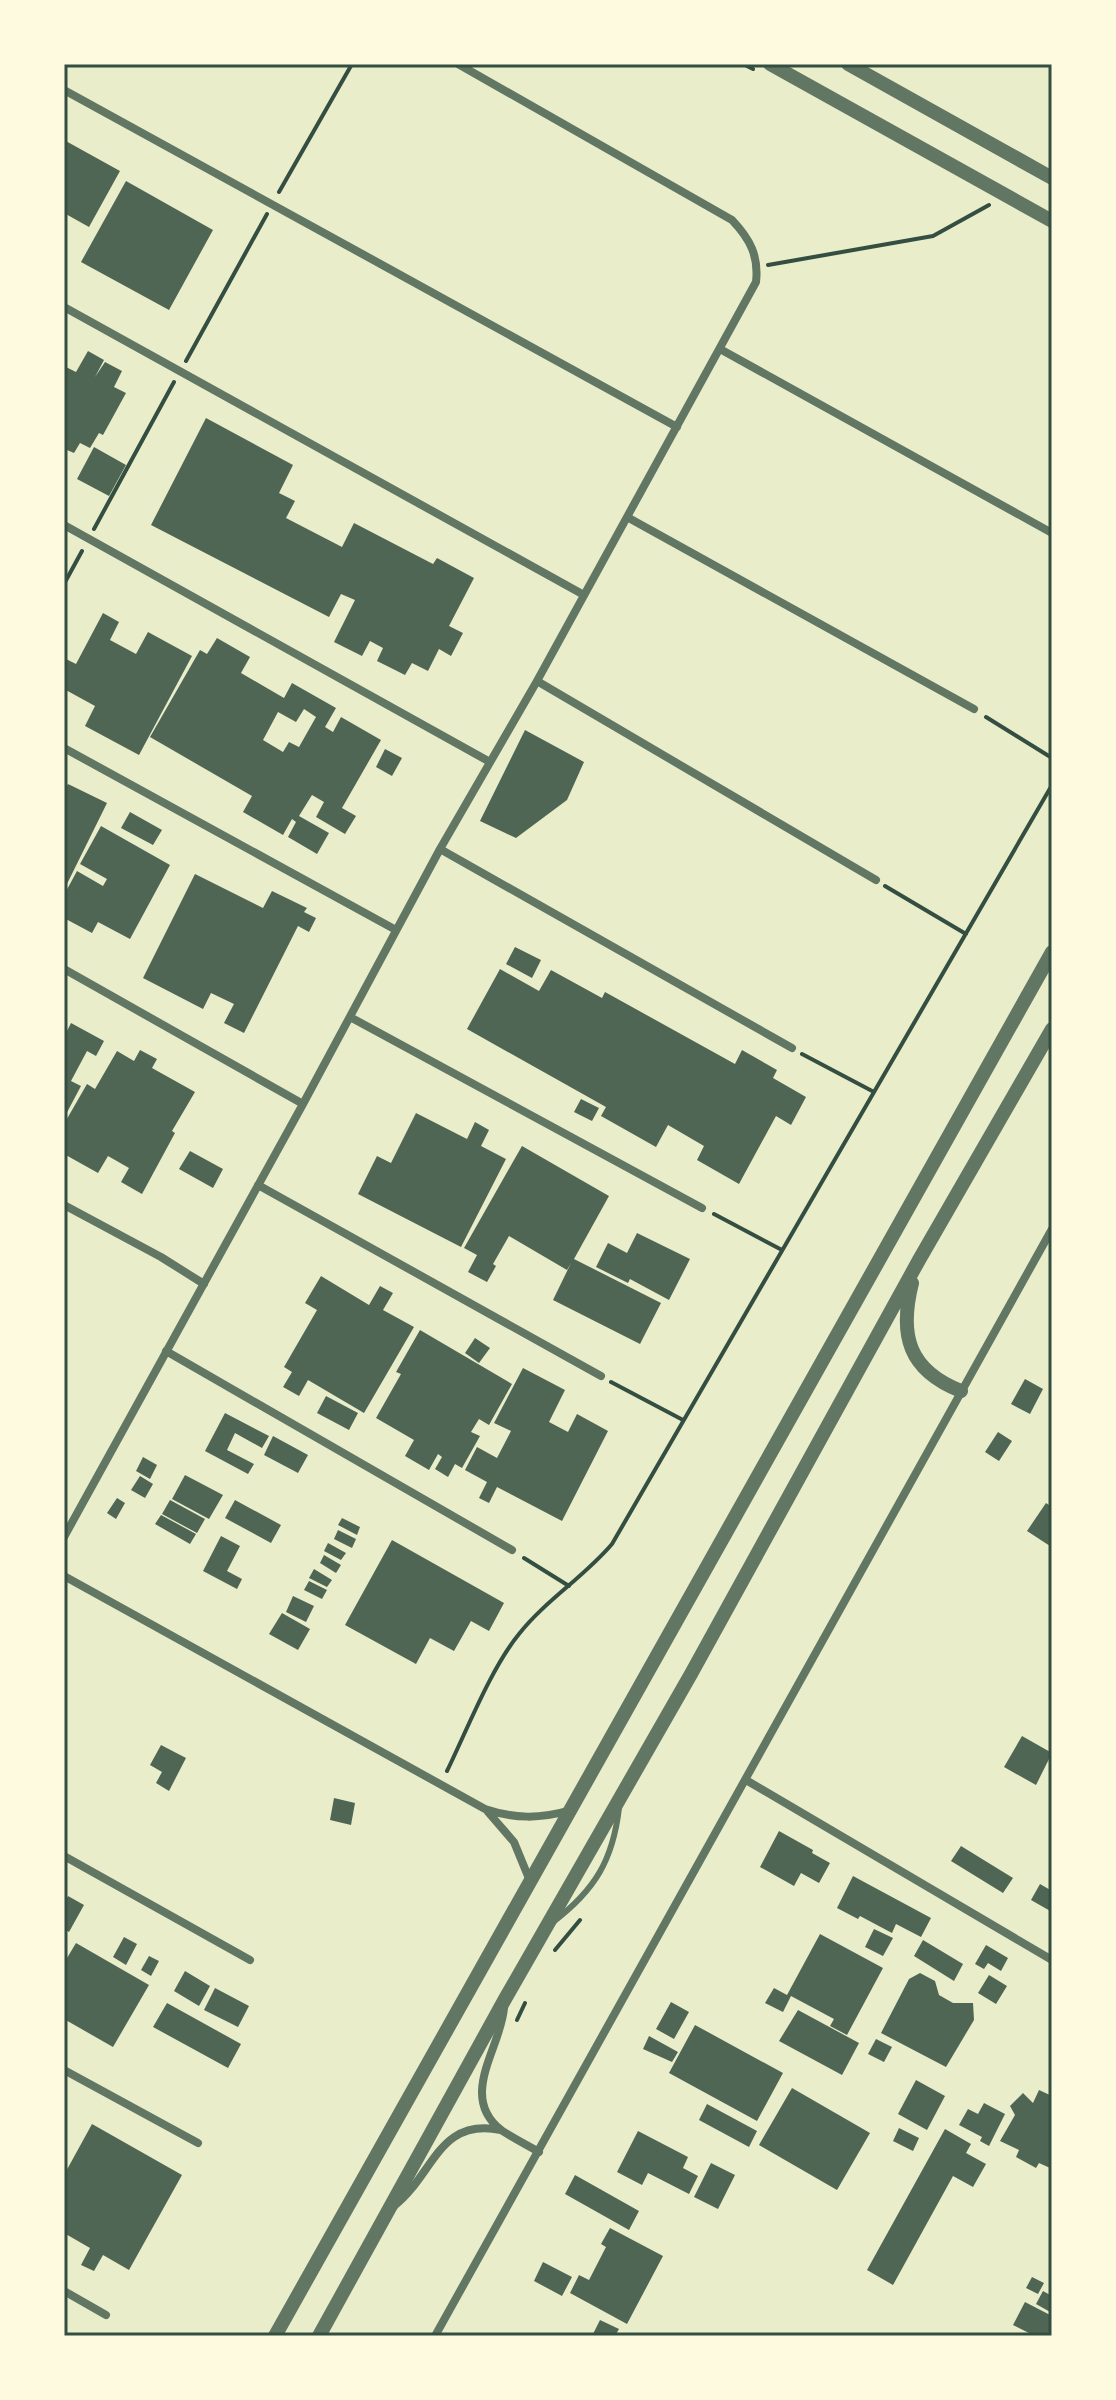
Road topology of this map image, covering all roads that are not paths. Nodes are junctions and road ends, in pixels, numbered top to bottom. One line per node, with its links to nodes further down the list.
1 (458, 64): 8 (street)
2 (770, 64): 6 (street)
3 (848, 64): 5 (street)
4 (64, 90): 9 (street)
5 (1052, 178)
6 (1052, 221)
7 (64, 307): 13 (street)
8 (720, 349): 9 (street); 12 (street)
9 (677, 427): 10 (street)
10 (627, 517): 13 (street); 15 (street)
11 (64, 525): 17 (street)
12 (1052, 533)
13 (584, 595): 14 (street)
14 (537, 681): 17 (street); 19 (street)
15 (974, 709)
16 (64, 748): 20 (street)
17 (490, 762): 18 (street)
18 (440, 849): 20 (street); 25 (street)
19 (876, 880)
20 (396, 930): 23 (street)
21 (1052, 952): 41 (street)
22 (64, 969): 26 (street)
23 (350, 1017): 26 (street); 29 (street)
24 (1052, 1029): 31 (street)
25 (792, 1048)
26 (303, 1104): 27 (street)
27 (258, 1185): 32 (street); 34 (street)
28 (64, 1205): 32 (street)
29 (702, 1208)
30 (1052, 1229): 35 (street)
31 (919, 1260): 35 (street); 46 (street)
32 (204, 1284): 33 (street)
33 (166, 1351): 36 (street); 37 (street)
34 (601, 1376)
35 (961, 1391): 39 (street)
36 (64, 1537)
37 (512, 1550)
38 (64, 1576): 40 (street)
39 (746, 1780): 45 (street); 50 (street)
40 (485, 1809): 41 (street); 43 (street)
41 (571, 1810): 43 (street)
42 (64, 1856): 44 (street)
43 (530, 1881): 54 (street)
44 (250, 1960)
45 (1052, 1960)
46 (505, 1999): 48 (street); 51 (street)
47 (64, 2070): 49 (street)
48 (502, 2130): 50 (street); 51 (street)
49 (198, 2143)
50 (539, 2152): 56 (street)
51 (387, 2211): 55 (street)
52 (64, 2291): 53 (street)
53 (106, 2315)
54 (275, 2336)
55 (319, 2336)
56 (435, 2336)

